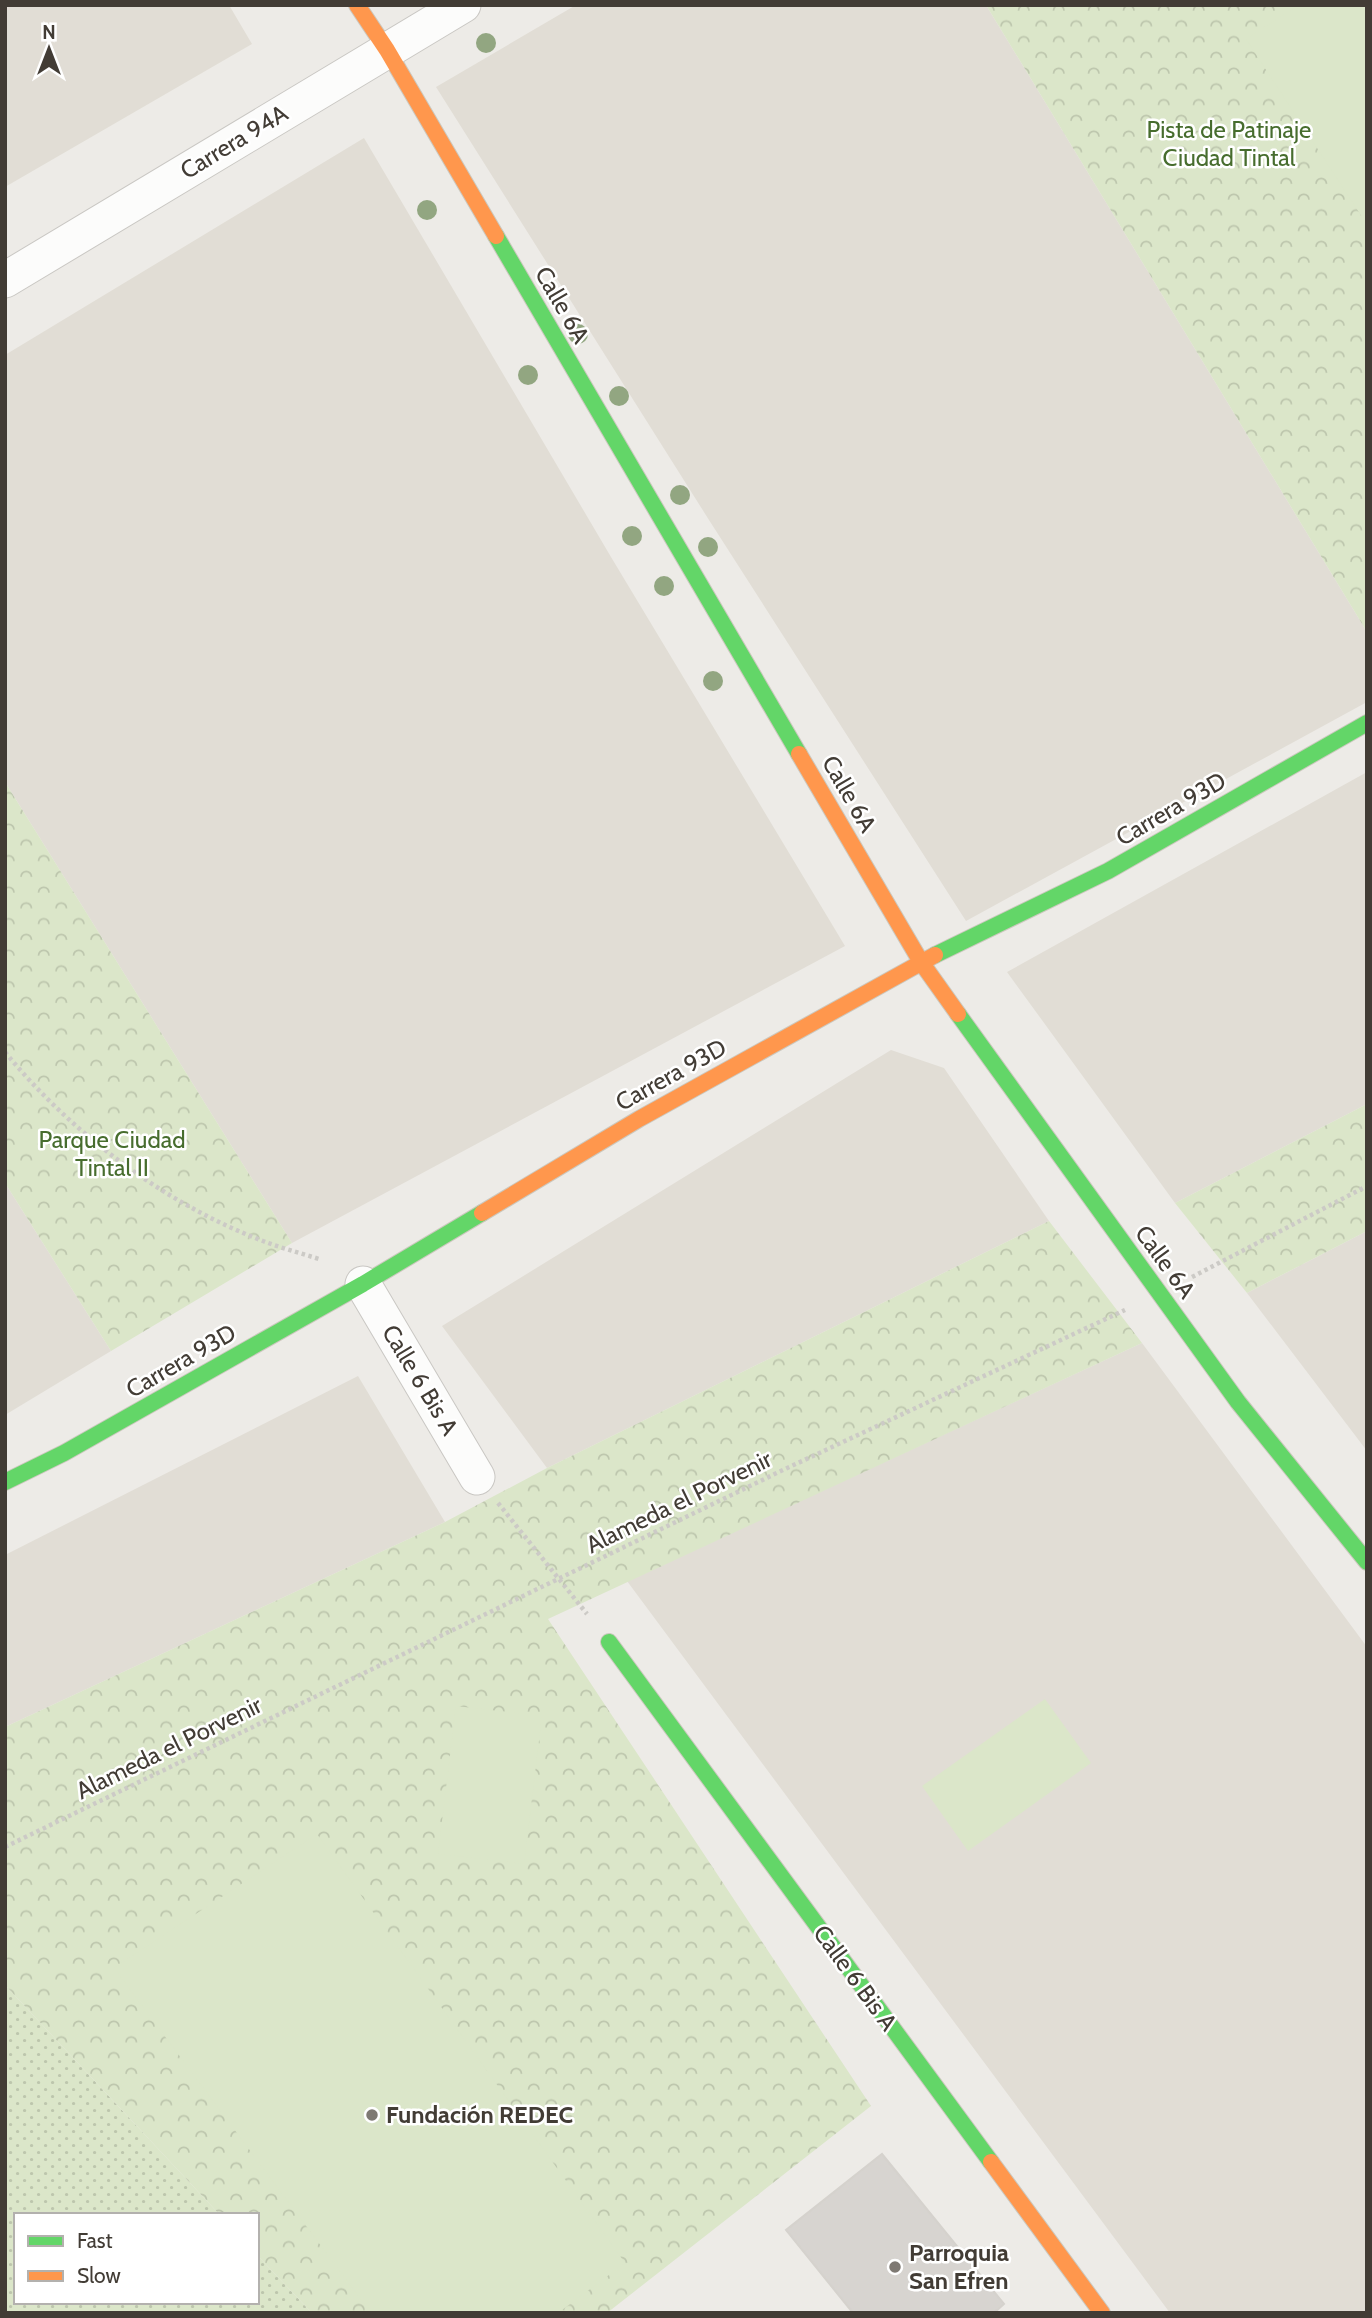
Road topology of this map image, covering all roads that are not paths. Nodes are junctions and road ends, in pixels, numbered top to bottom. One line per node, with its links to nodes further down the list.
1 (357, 5): 3 (street, Calle 6A)
2 (463, 5): 3 (street, Carrera 94A)
3 (387, 50): 4 (street, Carrera 94A); 6 (street, Calle 6A)
4 (5, 279)
5 (1367, 723): 6 (street, Carrera 93D)
6 (921, 961): 7 (street, Carrera 93D); 10 (street, Calle 6A)
7 (363, 1284): 8 (street, Calle 6 Bis A); 9 (street, Carrera 93D)
8 (477, 1477)
9 (5, 1482)
10 (1367, 1562)
11 (609, 1642): 12 (street, Calle 6 Bis A)
12 (1102, 2313)

